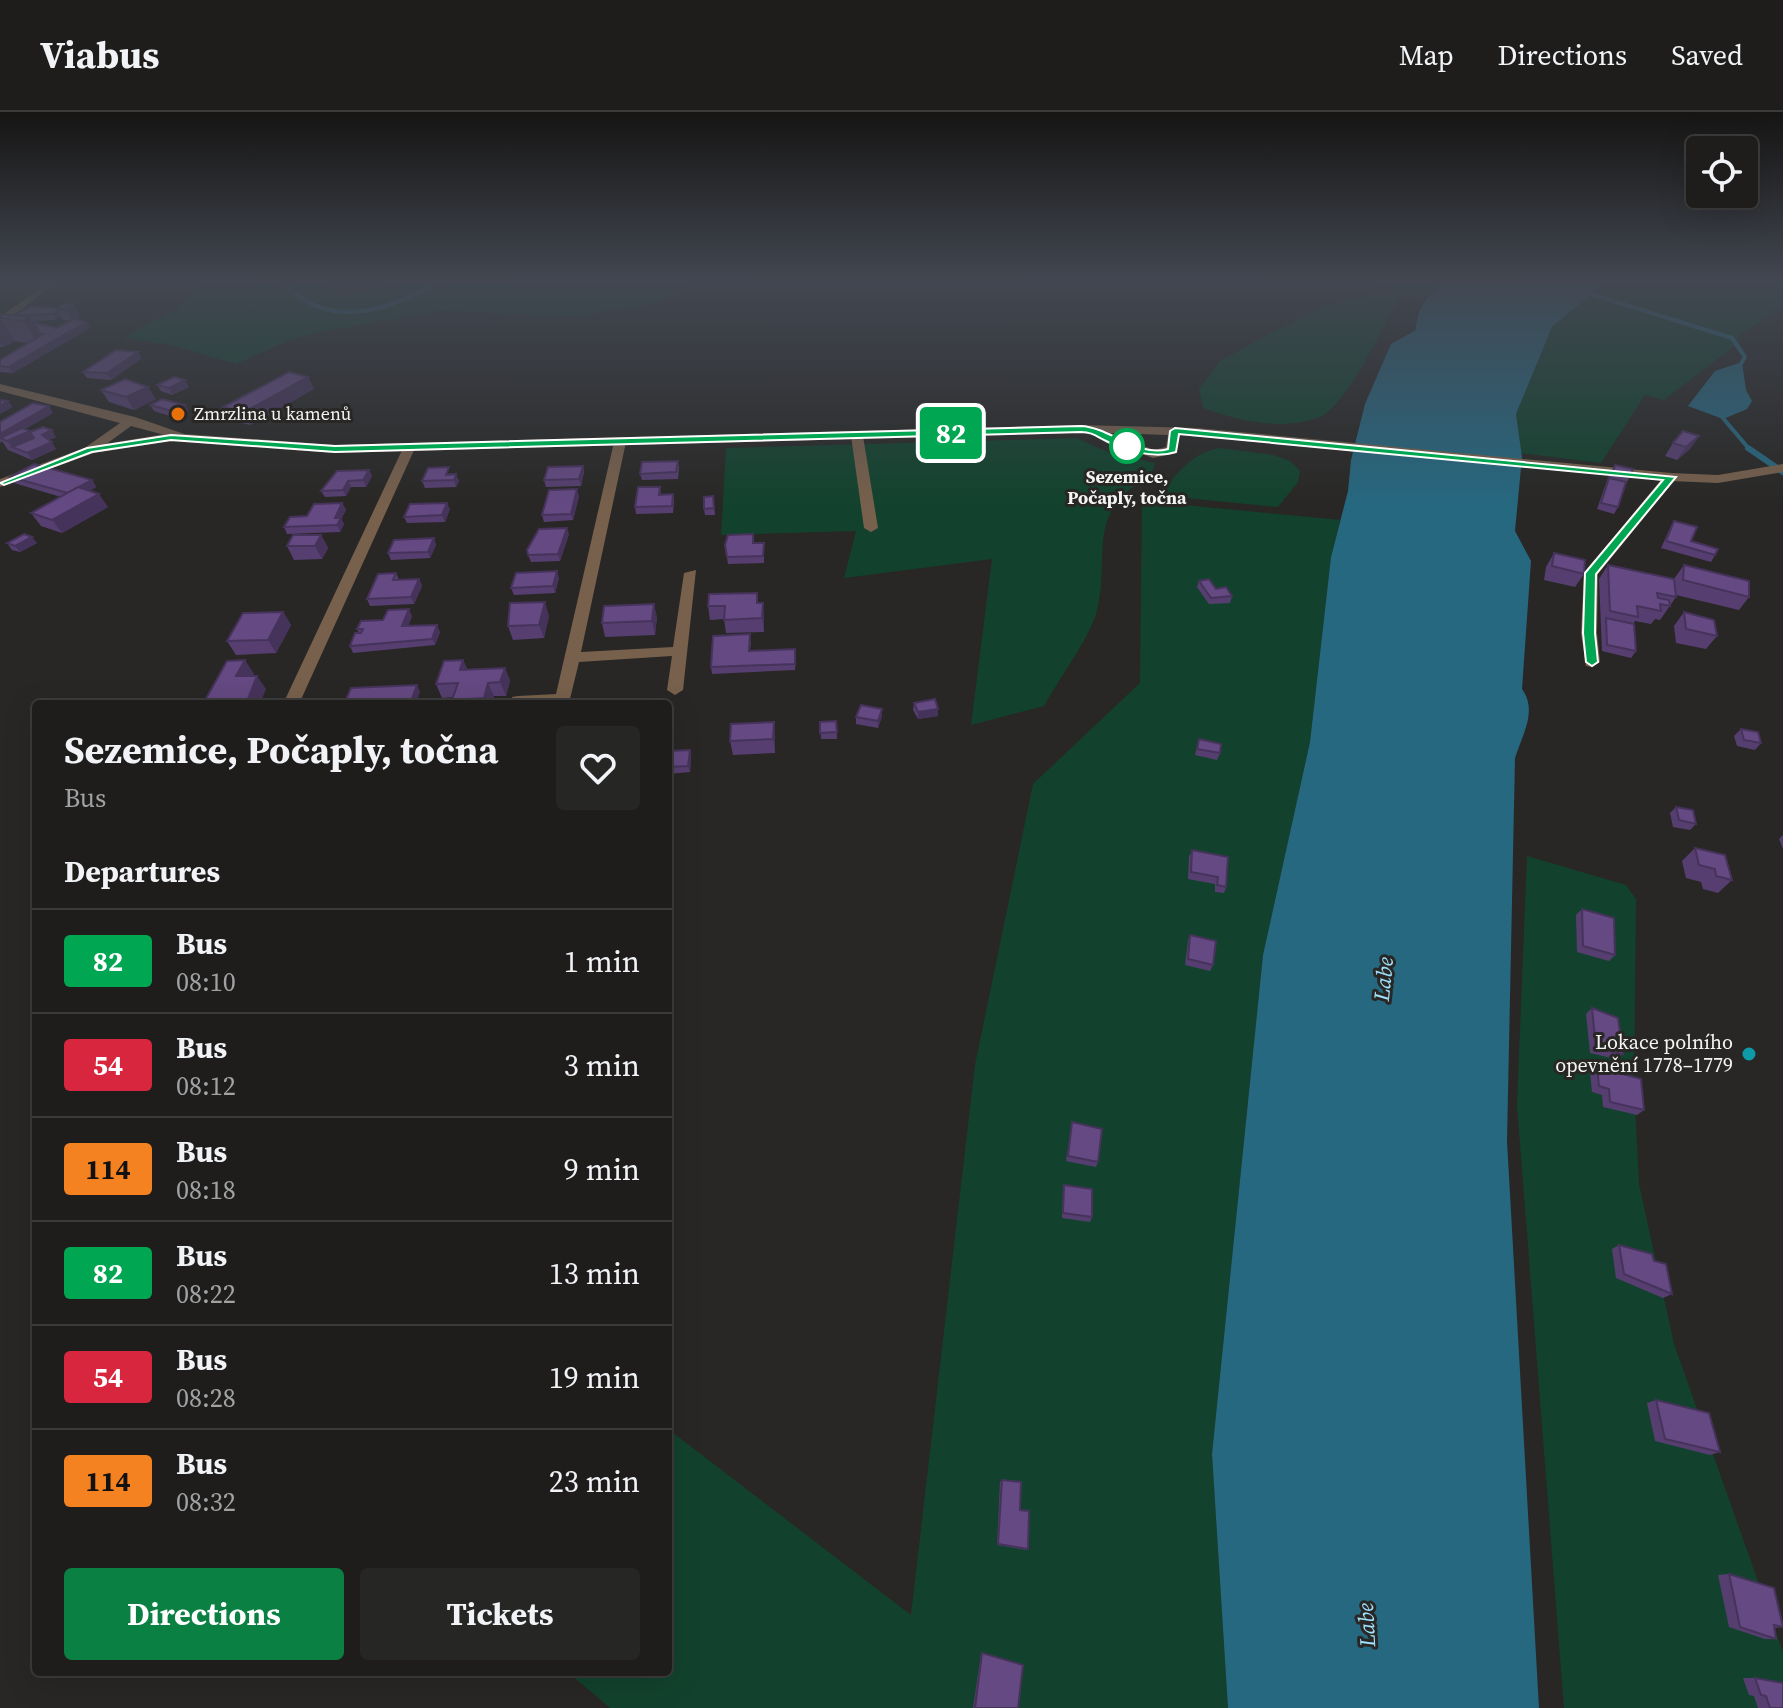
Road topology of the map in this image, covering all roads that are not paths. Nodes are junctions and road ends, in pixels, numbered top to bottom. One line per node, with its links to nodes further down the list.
1 (0, 387): 2 (street)
2 (131, 420): 6 (street); 9 (street)
3 (1094, 429): 4 (street); 4 (street); 5 (street)
4 (1175, 431): 11 (street)
5 (857, 436): 7 (street); 13 (street)
6 (187, 437): 8 (street); 9 (street)
7 (620, 442): 8 (street); 16 (street)
8 (409, 448): 19 (street)
9 (90, 450): 12 (street)
10 (1783, 468): 11 (street)
11 (1671, 477): 17 (street)
12 (0, 483)
13 (871, 528)
14 (691, 573): 15 (street)
15 (681, 651): 16 (street); 18 (street)
16 (573, 657): 20 (street)
17 (1592, 662)
18 (675, 690)
19 (293, 700)
20 (540, 700)

